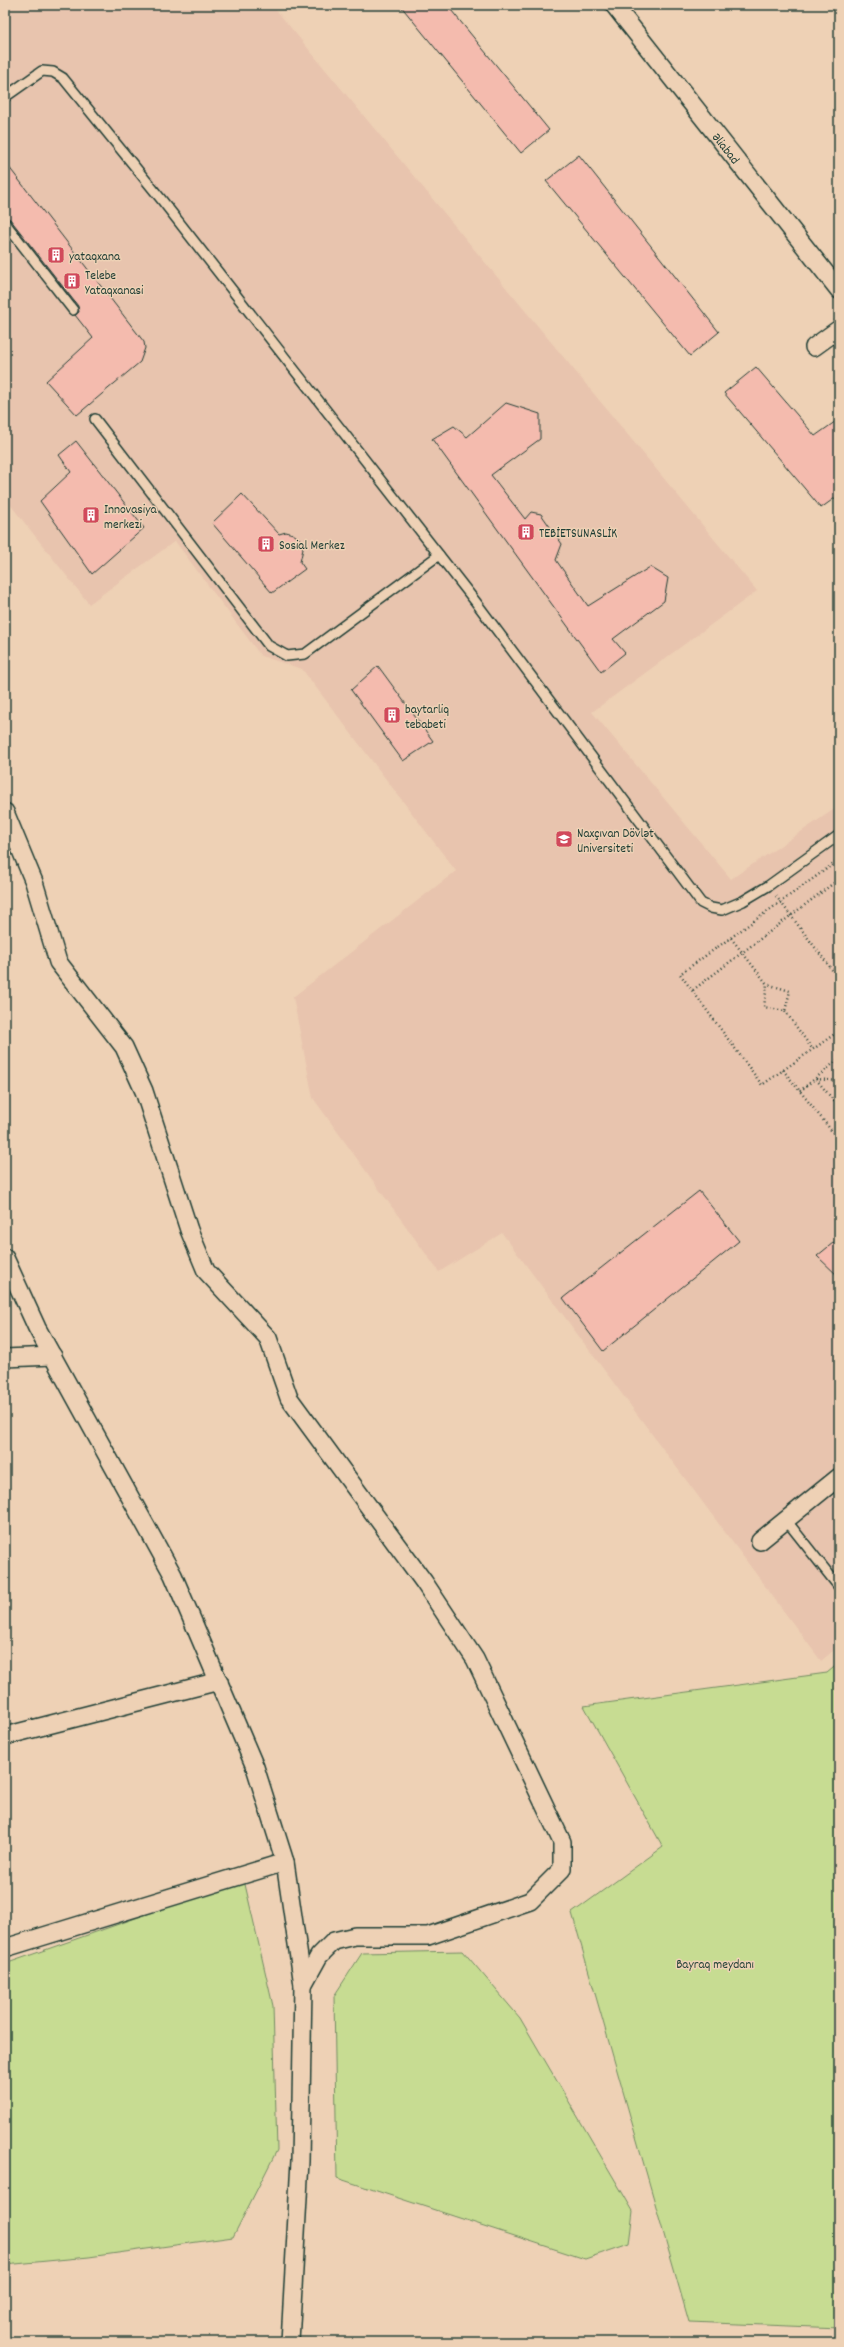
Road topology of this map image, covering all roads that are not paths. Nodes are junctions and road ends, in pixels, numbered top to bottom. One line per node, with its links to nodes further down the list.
1 (614, 5): 4 (street, Əliabad)
2 (5, 97): 9 (lane)
3 (5, 223): 5 (lane)
4 (839, 290)
5 (73, 310)
6 (839, 329): 7 (street)
7 (814, 347)
8 (95, 419): 9 (lane)
9 (439, 555): 11 (lane)
10 (5, 812): 23 (street)
11 (839, 835)
12 (5, 1258): 13 (street)
13 (53, 1356): 14 (street); 19 (street)
14 (5, 1358)
15 (839, 1477): 16 (street)
16 (786, 1520): 17 (street); 18 (lane)
17 (760, 1541)
18 (839, 1587)
19 (219, 1681): 20 (street); 21 (street)
20 (5, 1736)
21 (285, 1862): 22 (street); 23 (street)
22 (5, 1948)
23 (303, 1985): 24 (street)
24 (290, 2342)

